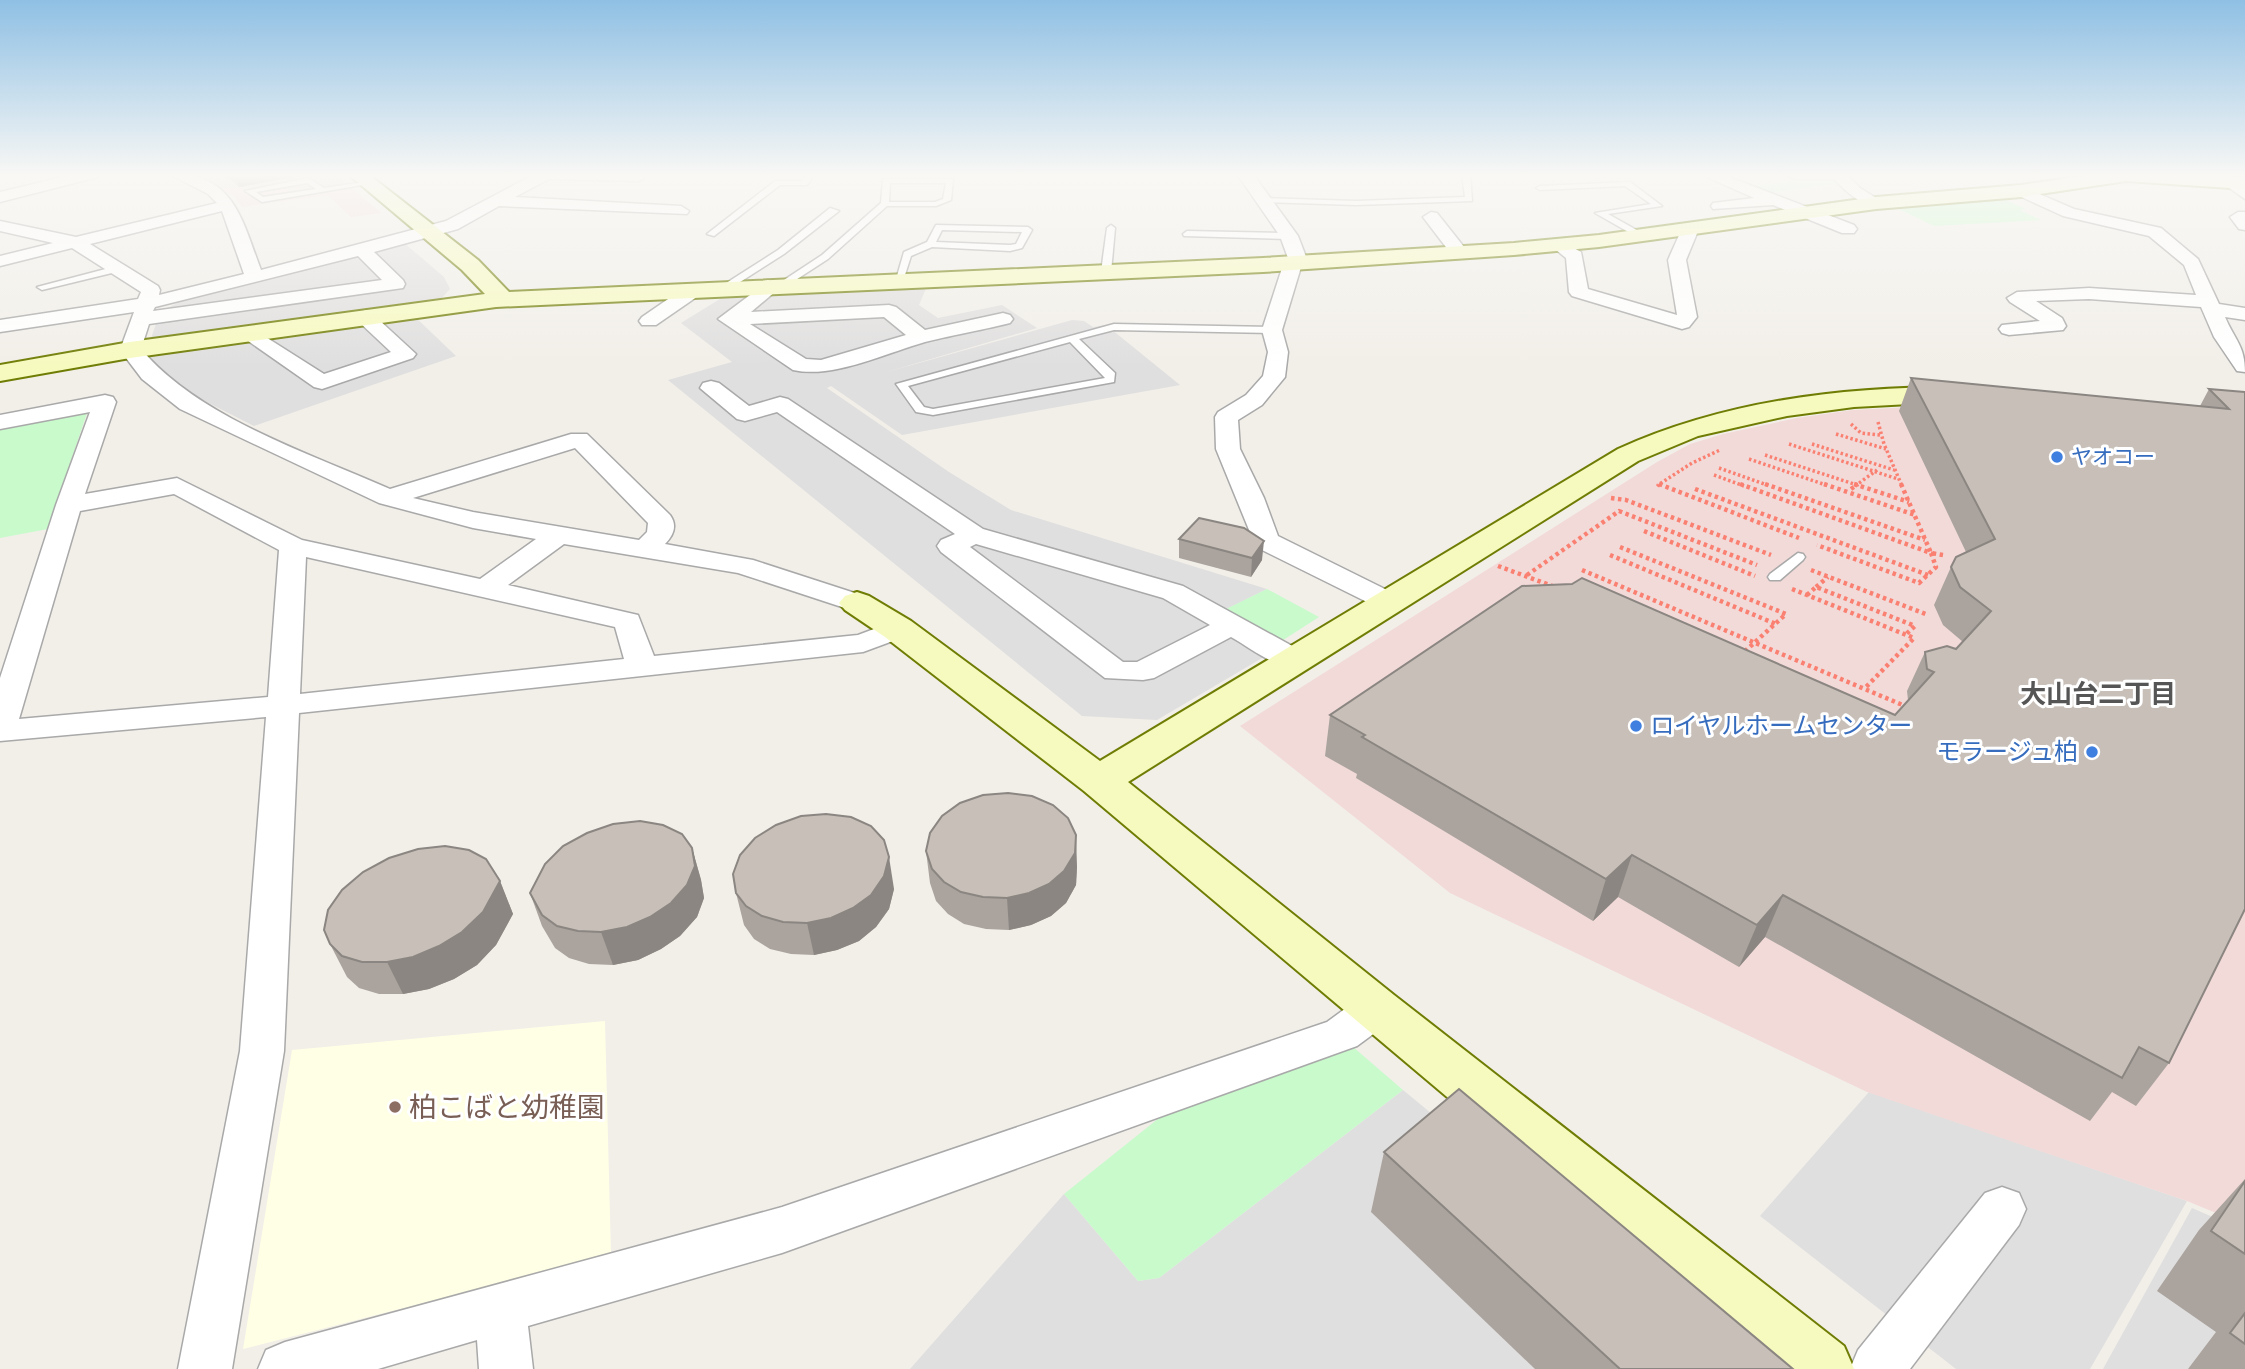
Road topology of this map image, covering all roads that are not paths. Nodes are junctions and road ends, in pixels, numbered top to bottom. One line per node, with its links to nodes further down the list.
1 (55, 238): 16 (street)
2 (91, 238): 16 (street)
3 (240, 238): 25 (street)
4 (411, 238): 19 (street)
5 (437, 238): 33 (street)
6 (800, 238): 30 (lane)
7 (847, 238): 28 (lane)
8 (934, 238): 17 (lane)
9 (1024, 238): 17 (lane)
10 (1110, 238): 24 (lane)
11 (1290, 238): 22 (street)
12 (1448, 238): 20 (street)
13 (1616, 238): 18 (street)
14 (1686, 238): 18 (street)
15 (2162, 238): 34 (street)
16 (74, 242): 21 (street); 23 (street)
17 (931, 244): 27 (lane)
18 (1559, 245): 20 (street)
19 (362, 250): 25 (street); 35 (street)
20 (1458, 251): 22 (street)
21 (0, 261)
22 (1296, 262): 24 (street); 43 (street)
23 (117, 269): 29 (lane); 35 (street)
24 (1106, 272): 27 (street)
25 (254, 276): 35 (street)
26 (2121, 276): 32 (street)
27 (898, 281): 28 (street)
28 (777, 286): 30 (street); 38 (street)
29 (42, 287)
30 (723, 289): 31 (street)
31 (694, 290): 33 (street); 40 (street)
32 (2129, 296): 34 (street); 42 (street)
33 (496, 300): 37 (street)
34 (2211, 305): 36 (street); 48 (street)
35 (143, 312): 41 (street); 47 (street)
36 (2245, 314)
37 (367, 316): 44 (street); 44 (street)
38 (728, 319): 45 (street); 45 (street)
39 (1003, 319): 45 (street)
40 (649, 321)
41 (0, 326)
42 (2009, 329)
43 (1272, 330): 46 (lane); 63 (street)
44 (251, 333): 47 (street)
45 (921, 337)
46 (1072, 338): 46 (lane)
47 (130, 350): 49 (street); 50 (street)
48 (2245, 366)
49 (0, 373)
50 (125, 388): 53 (street); 54 (street); 55 (street)
51 (711, 388): 57 (street)
52 (1988, 396): 63 (street)
53 (0, 422)
54 (388, 498): 56 (street); 59 (street)
55 (69, 505): 58 (street); 70 (street)
56 (560, 534): 59 (street); 62 (street)
57 (974, 535): 65 (street); 65 (street)
58 (293, 546): 62 (street); 69 (street)
59 (646, 548): 64 (street)
60 (1794, 560): 61 (lane)
61 (1778, 581)
62 (486, 588): 68 (street)
63 (1387, 601): 67 (street)
64 (857, 603): 66 (street)
65 (1232, 625): 67 (street)
66 (898, 629): 68 (street); 71 (street)
67 (1294, 660): 71 (street)
68 (642, 667): 69 (street)
69 (285, 705): 70 (street); 75 (street)
70 (0, 730)
71 (1099, 780): 72 (street)
72 (1376, 1009): 74 (street); 78 (street)
73 (2002, 1209): 79 (street)
74 (500, 1309): 76 (street); 77 (street)
75 (205, 1369)
76 (285, 1369)
77 (506, 1369)
78 (1821, 1369)
79 (1877, 1369)

